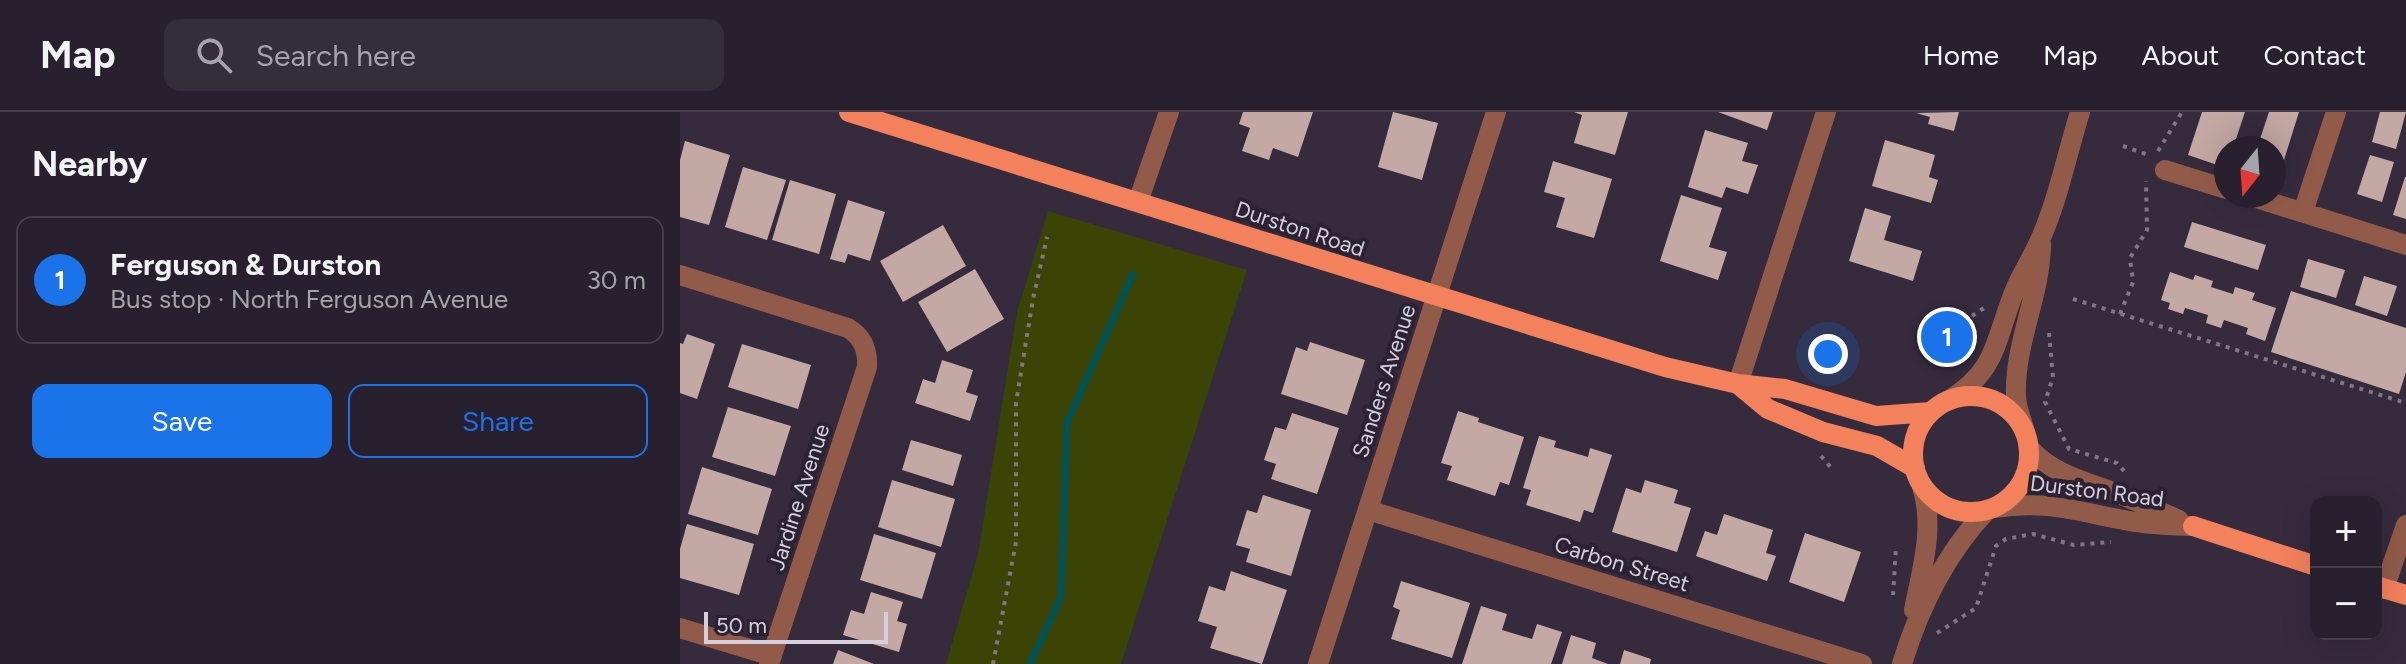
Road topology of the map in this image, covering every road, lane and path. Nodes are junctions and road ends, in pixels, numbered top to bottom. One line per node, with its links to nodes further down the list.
1 (849, 112): 11 (main road, Durston Road)
2 (1169, 112): 11 (street)
3 (1496, 112): 18 (street, Sanders Avenue)
4 (1826, 112): 22 (street)
5 (2080, 112): 15 (street)
6 (2182, 112): 8 (path)
7 (2336, 112): 13 (street)
8 (2123, 146)
9 (2157, 171): 10 (street); 20 (path)
10 (2214, 186)
11 (1138, 202): 18 (main road, Durston Road)
12 (2286, 207): 13 (street)
13 (2303, 212): 16 (street)
14 (1047, 237): 40 (path)
15 (2041, 239): 24 (street); 25 (street)
16 (2406, 245)
17 (680, 275): 39 (street, Jardine Avenue)
18 (1435, 297): 22 (main road, Durston Road); 29 (street, Sanders Avenue)
19 (2073, 299): 20 (path)
20 (2120, 314): 23 (path)
21 (2053, 377): 26 (path)
22 (1738, 384): 24 (main road, Durston Road); 27 (main road, Durston Road)
23 (2406, 403)
24 (1940, 406): 25 (main road); 27 (main road)
25 (2027, 440): 28 (main road); 31 (street, Durston Road)
26 (2117, 463)
27 (1918, 477): 28 (main road); 38 (street)
28 (1990, 509): 31 (street, Durston Road); 38 (street)
29 (1368, 510): 41 (street, Sanders Avenue); 42 (street, Carbon Street)
30 (2406, 525): 34 (street)
31 (2193, 526): 33 (main road, Durston Road)
32 (2074, 545): 38 (path)
33 (2310, 564)
34 (2382, 582)
35 (2382, 588): 36 (main road)
36 (2406, 595)
37 (680, 628): 39 (street)
38 (1904, 659)
39 (770, 660)
40 (993, 664)
41 (1318, 664)
42 (1862, 664)

